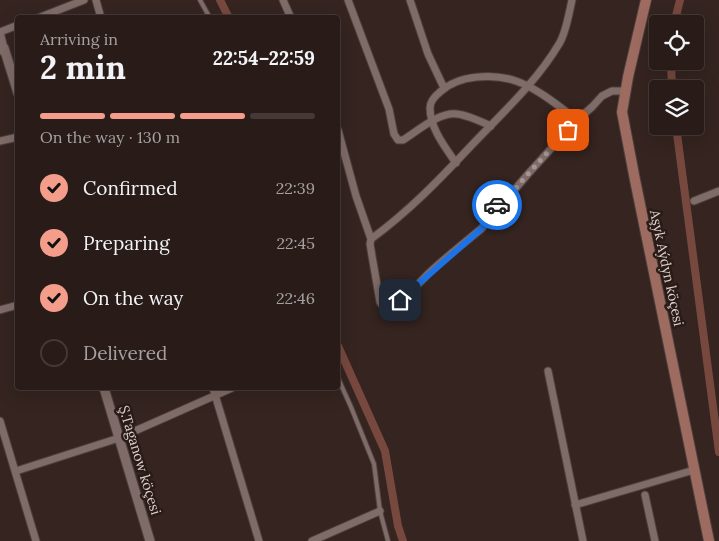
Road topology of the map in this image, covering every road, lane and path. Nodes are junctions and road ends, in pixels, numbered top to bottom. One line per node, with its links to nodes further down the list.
1 (84, 0): 9 (street)
2 (96, 0): 10 (street)
3 (200, 0): 11 (lane)
4 (283, 0): 12 (street)
5 (348, 0): 21 (street)
6 (410, 0): 18 (street)
7 (572, 0): 17 (street)
8 (646, 0): 19 (main road, Aşyk Aýdyn köçesi)
9 (46, 15)
10 (100, 15)
11 (208, 15)
12 (290, 15)
13 (15, 26): 14 (street)
14 (0, 32): 15 (street)
15 (2, 49): 16 (street)
16 (15, 85)
17 (529, 86): 18 (street); 20 (street); 22 (street)
18 (444, 88): 21 (street)
19 (626, 91): 20 (street); 38 (main road, Aşyk Aýdyn köçesi)
20 (577, 120): 29 (street)
21 (433, 121): 22 (street); 26 (street)
22 (491, 126): 26 (street)
23 (340, 137): 29 (street)
24 (15, 138): 25 (street)
25 (0, 141)
26 (456, 163): 29 (street)
27 (719, 191): 28 (street)
28 (694, 201)
29 (371, 239)
30 (15, 306): 31 (street)
31 (0, 310)
32 (548, 371): 41 (street)
33 (340, 382): 42 (lane)
34 (105, 390): 37 (street, Ş.Taganow köçesi)
35 (214, 391): 37 (street); 45 (street)
36 (0, 421): 39 (street)
37 (119, 438): 39 (street); 44 (street, Ş.Taganow köçesi)
38 (694, 470): 41 (street); 50 (main road, Aşyk Aýdyn köçesi)
39 (16, 471): 43 (street)
40 (645, 495): 49 (street)
41 (575, 505): 48 (street)
42 (380, 511): 46 (street); 47 (lane)
43 (36, 541)
44 (150, 541)
45 (259, 541)
46 (312, 541)
47 (388, 541)
48 (583, 541)
49 (655, 541)
50 (709, 541)

